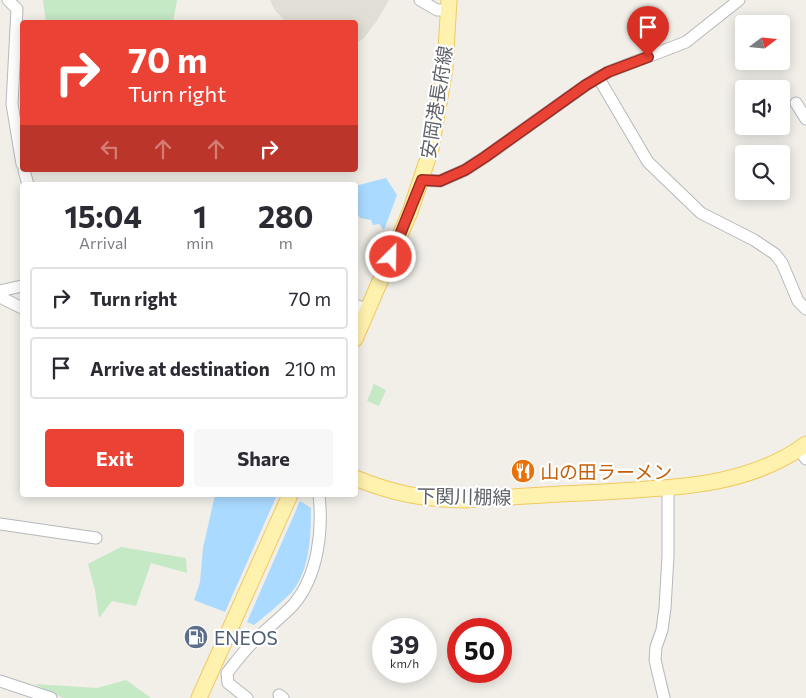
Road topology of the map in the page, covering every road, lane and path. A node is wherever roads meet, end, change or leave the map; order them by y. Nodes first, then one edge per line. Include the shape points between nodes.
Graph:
1 (8, 0) edge
2 (420, 0) edge
3 (739, 0) edge
4 (449, 5) edge
5 (598, 77) junction
6 (796, 103) dead end
7 (806, 119) edge
8 (20, 152) edge
9 (422, 180) junction
10 (20, 286) edge
11 (0, 291) edge
12 (0, 298) edge
13 (20, 307) edge
14 (361, 308) edge
15 (806, 309) edge
16 (358, 324) edge
17 (804, 451) edge
18 (358, 479) edge
19 (668, 488) junction
20 (289, 497) edge
21 (319, 497) edge
22 (0, 524) edge
23 (96, 538) dead end
24 (230, 631) junction
25 (251, 644) junction
26 (0, 681) edge
27 (51, 698) edge
28 (199, 698) edge
29 (247, 698) edge
30 (664, 698) edge

1 - 8 street via 17,9 12,104
2 - 4 street via 438,10
3 - 5 street via 686,42
4 - 9 main road, 安岡港長府線 via 440,106
5 - 9 street via 465,170 440,181
5 - 15 street via 648,162 701,213 775,254 798,301
6 - 7 street
9 - 14 main road, 安岡港長府線 via 410,212
10 - 11 street
12 - 13 street
14 - 16 main road, 安岡港長府線
17 - 19 main road, 下関川棚線 via 741,476
18 - 19 main road, 下関川棚線 via 408,496 465,500
19 - 30 street via 665,608 655,660
20 - 24 main road
21 - 25 street via 315,562 306,585 294,604
22 - 23 street
24 - 25 street via 248,639
24 - 28 main road
25 - 29 street via 228,673 228,683
26 - 27 street

